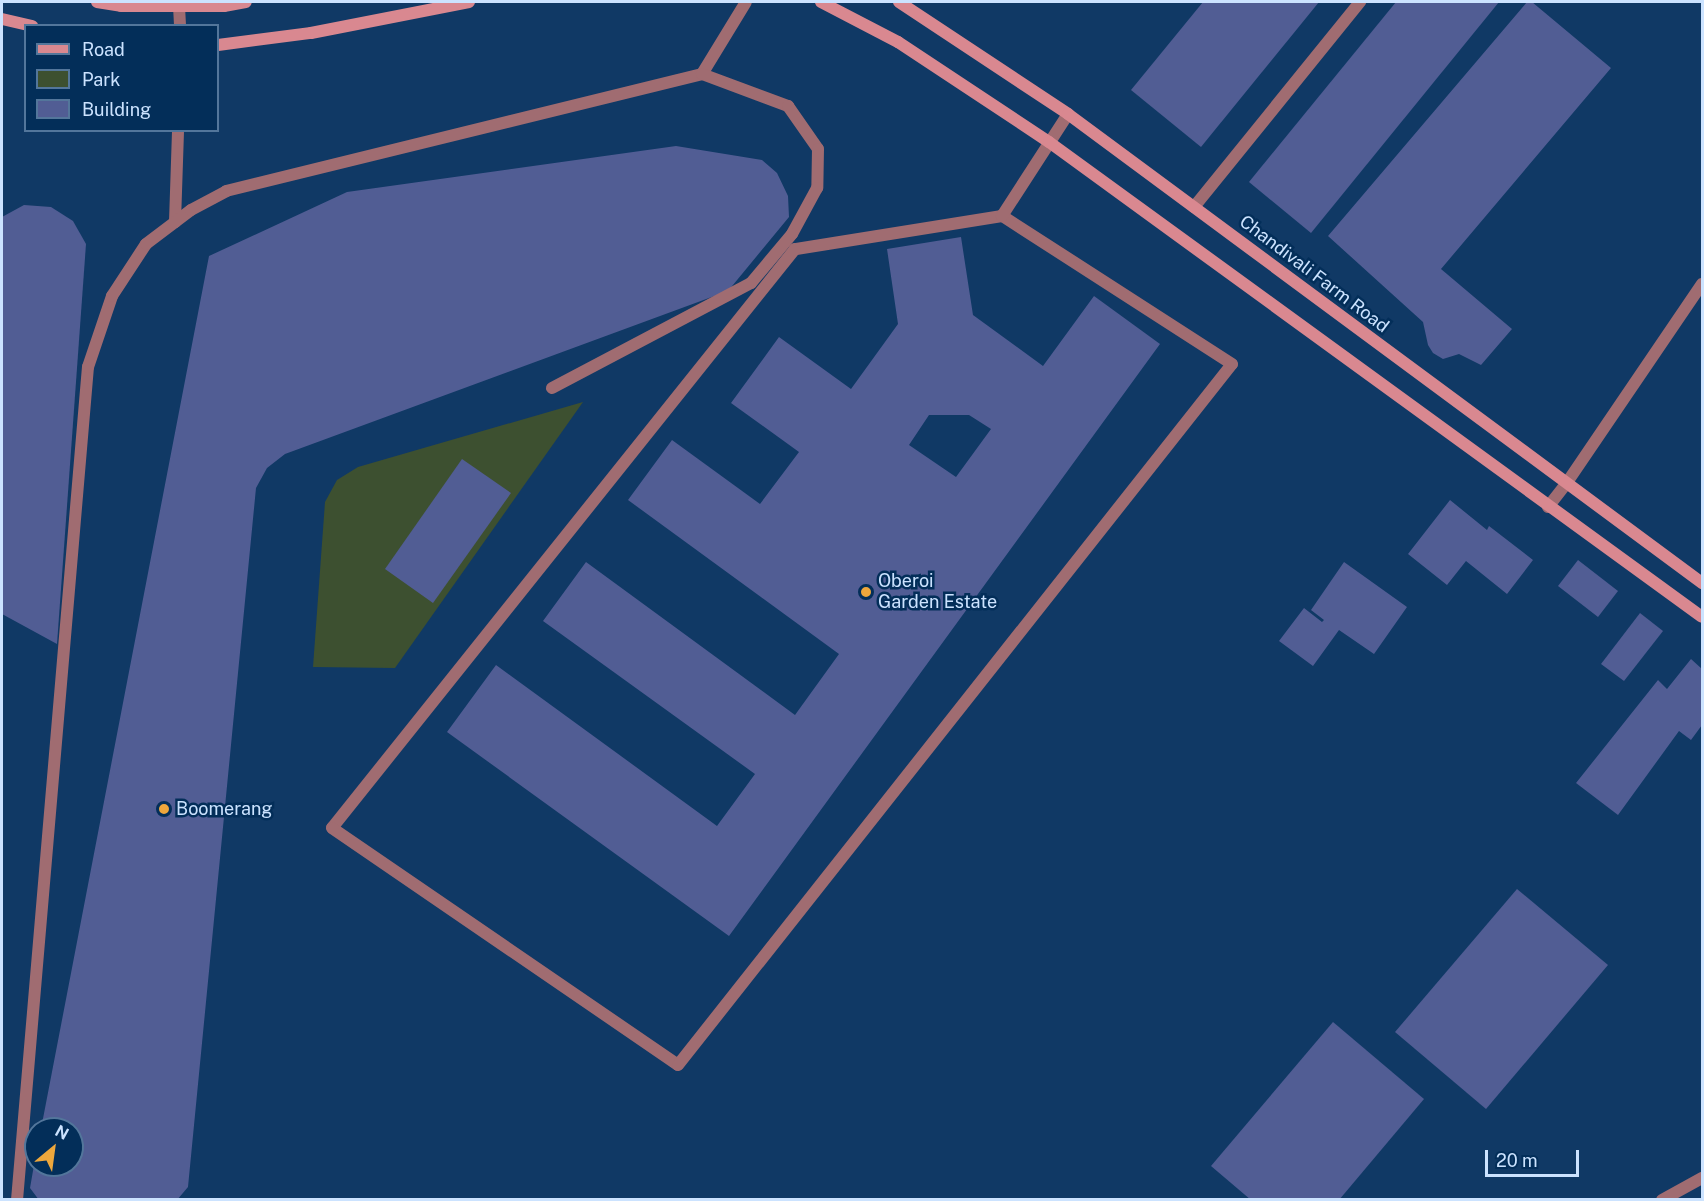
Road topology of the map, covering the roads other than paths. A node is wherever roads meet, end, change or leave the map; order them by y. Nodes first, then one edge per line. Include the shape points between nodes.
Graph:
1 (97, 2) edge
2 (246, 2) edge
3 (469, 2) edge
4 (746, 2) edge
5 (821, 2) edge
6 (899, 2) edge
7 (1360, 2) edge
8 (179, 6) junction
9 (2, 19) edge
10 (24, 24) edge
11 (180, 24) edge
12 (219, 45) edge
13 (702, 74) junction
14 (1068, 114) junction
15 (178, 132) edge
16 (1049, 142) junction
17 (1194, 207) junction
18 (1002, 216) junction
19 (175, 222) junction
20 (1702, 284) edge
21 (552, 388) dead end
22 (1566, 484) junction
23 (1548, 507) junction
24 (1702, 583) edge
25 (1702, 617) edge
26 (1702, 1178) edge
27 (17, 1200) edge
28 (1662, 1200) edge

1 - 8 street
2 - 8 street
3 - 12 street via 311,33
4 - 13 street
5 - 16 street via 898,42
6 - 14 street, Chandivali Farm Road
7 - 17 street
8 - 11 street
9 - 10 street
13 - 19 street via 226,191
13 - 21 street via 788,106 818,149 817,188 792,234 751,283
14 - 16 street
14 - 17 street, Chandivali Farm Road
15 - 19 street
16 - 18 street
16 - 23 street
17 - 22 street, Chandivali Farm Road
18 - 18 street via 1232,364 678,1065 332,828 795,249
19 - 27 street via 146,244 112,296 88,367
20 - 22 street
22 - 23 street
22 - 24 street, Chandivali Farm Road
23 - 25 street
26 - 28 street

